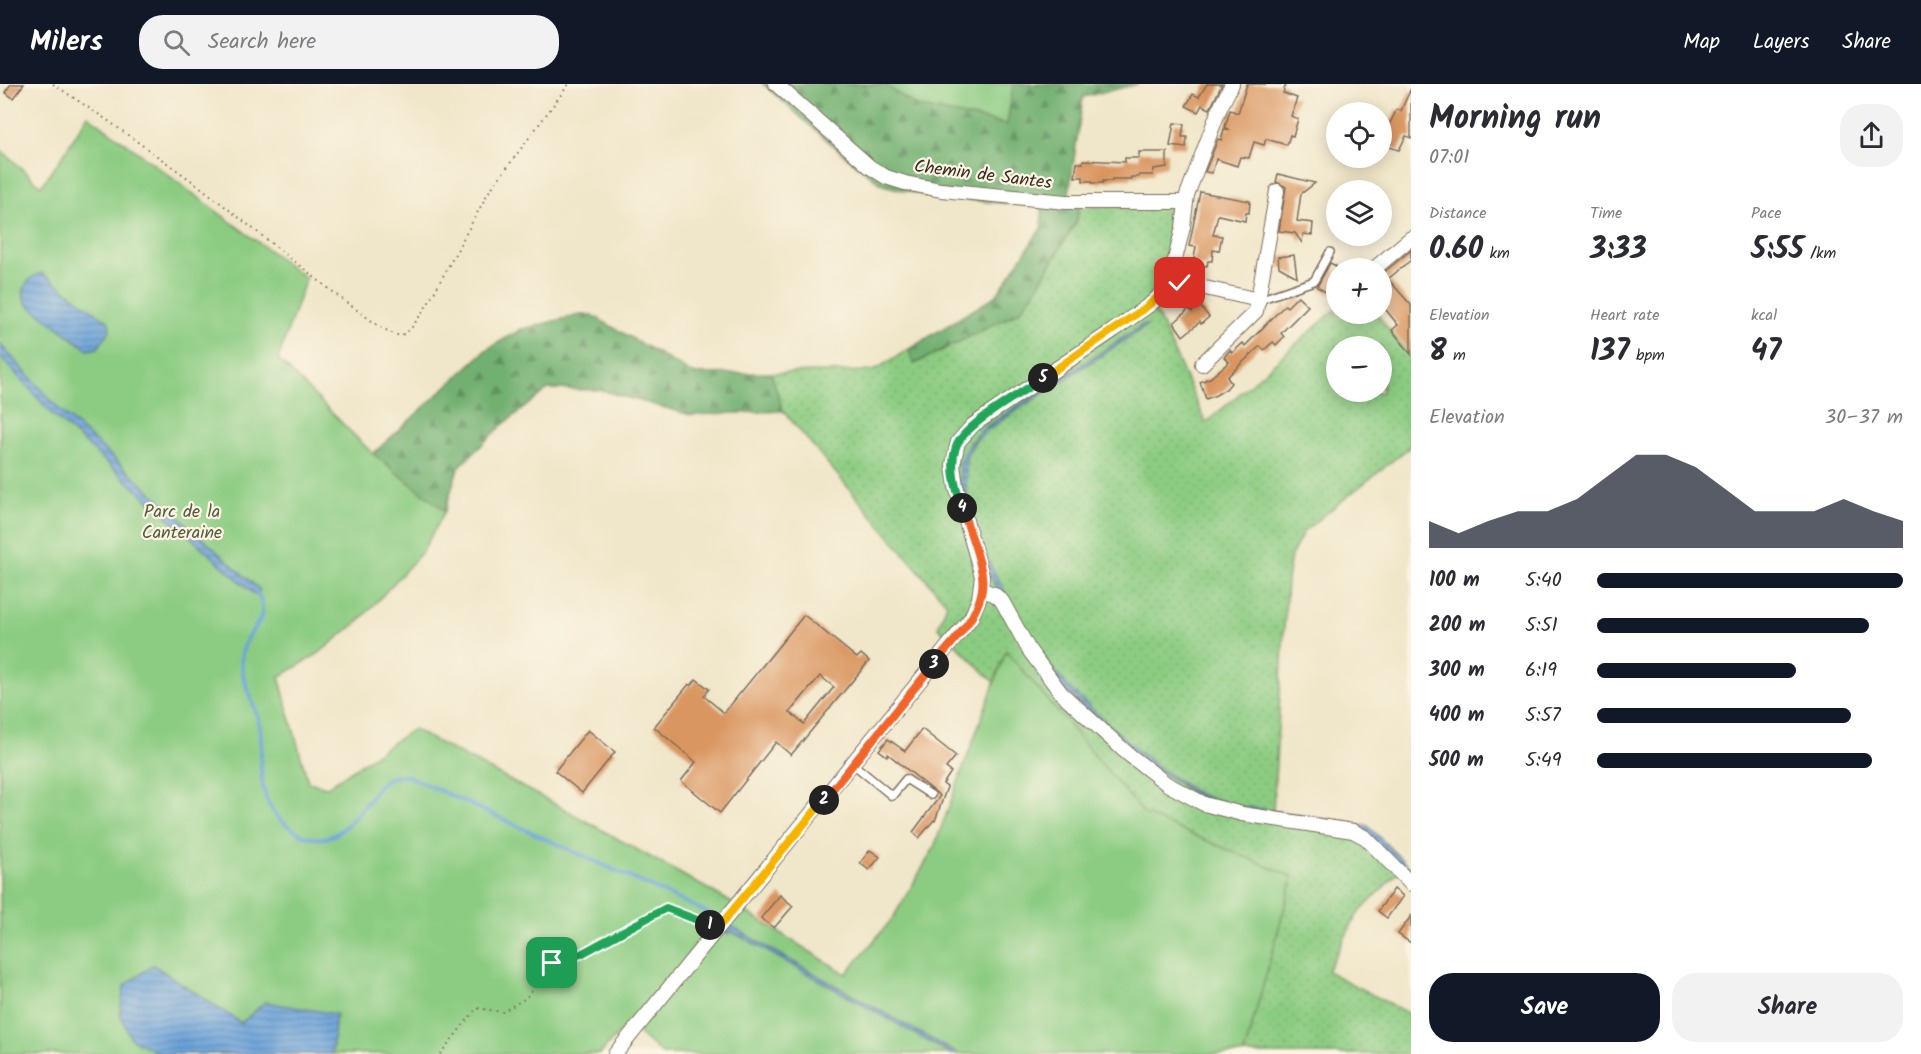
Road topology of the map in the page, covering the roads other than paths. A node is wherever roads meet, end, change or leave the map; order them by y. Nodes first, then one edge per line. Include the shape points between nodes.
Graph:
1 (776, 84) edge
2 (1232, 84) edge
3 (1277, 191) dead end
4 (1185, 202) junction
5 (1411, 238) edge
6 (1330, 252) dead end
7 (1387, 258) edge
8 (1169, 280) junction
9 (1259, 300) junction
10 (1202, 364) dead end
11 (982, 590) junction
12 (853, 764) junction
13 (931, 795) dead end
14 (1411, 884) edge
15 (615, 1054) edge

1 - 4 street, Chemin de Santes via 870,167 905,183 1066,202
2 - 4 street
3 - 9 street
4 - 8 street via 1182,234
5 - 7 street
6 - 9 lane via 1314,281
8 - 9 street
8 - 11 street via 1145,308 973,425 958,442 954,456 956,486 980,568
9 - 10 street via 1253,315
11 - 12 street via 964,628
11 - 14 street via 1002,601 1029,650 1071,704 1161,780 1193,799 1229,811 1353,831 1366,838
12 - 13 lane via 892,796 906,779
12 - 15 street

